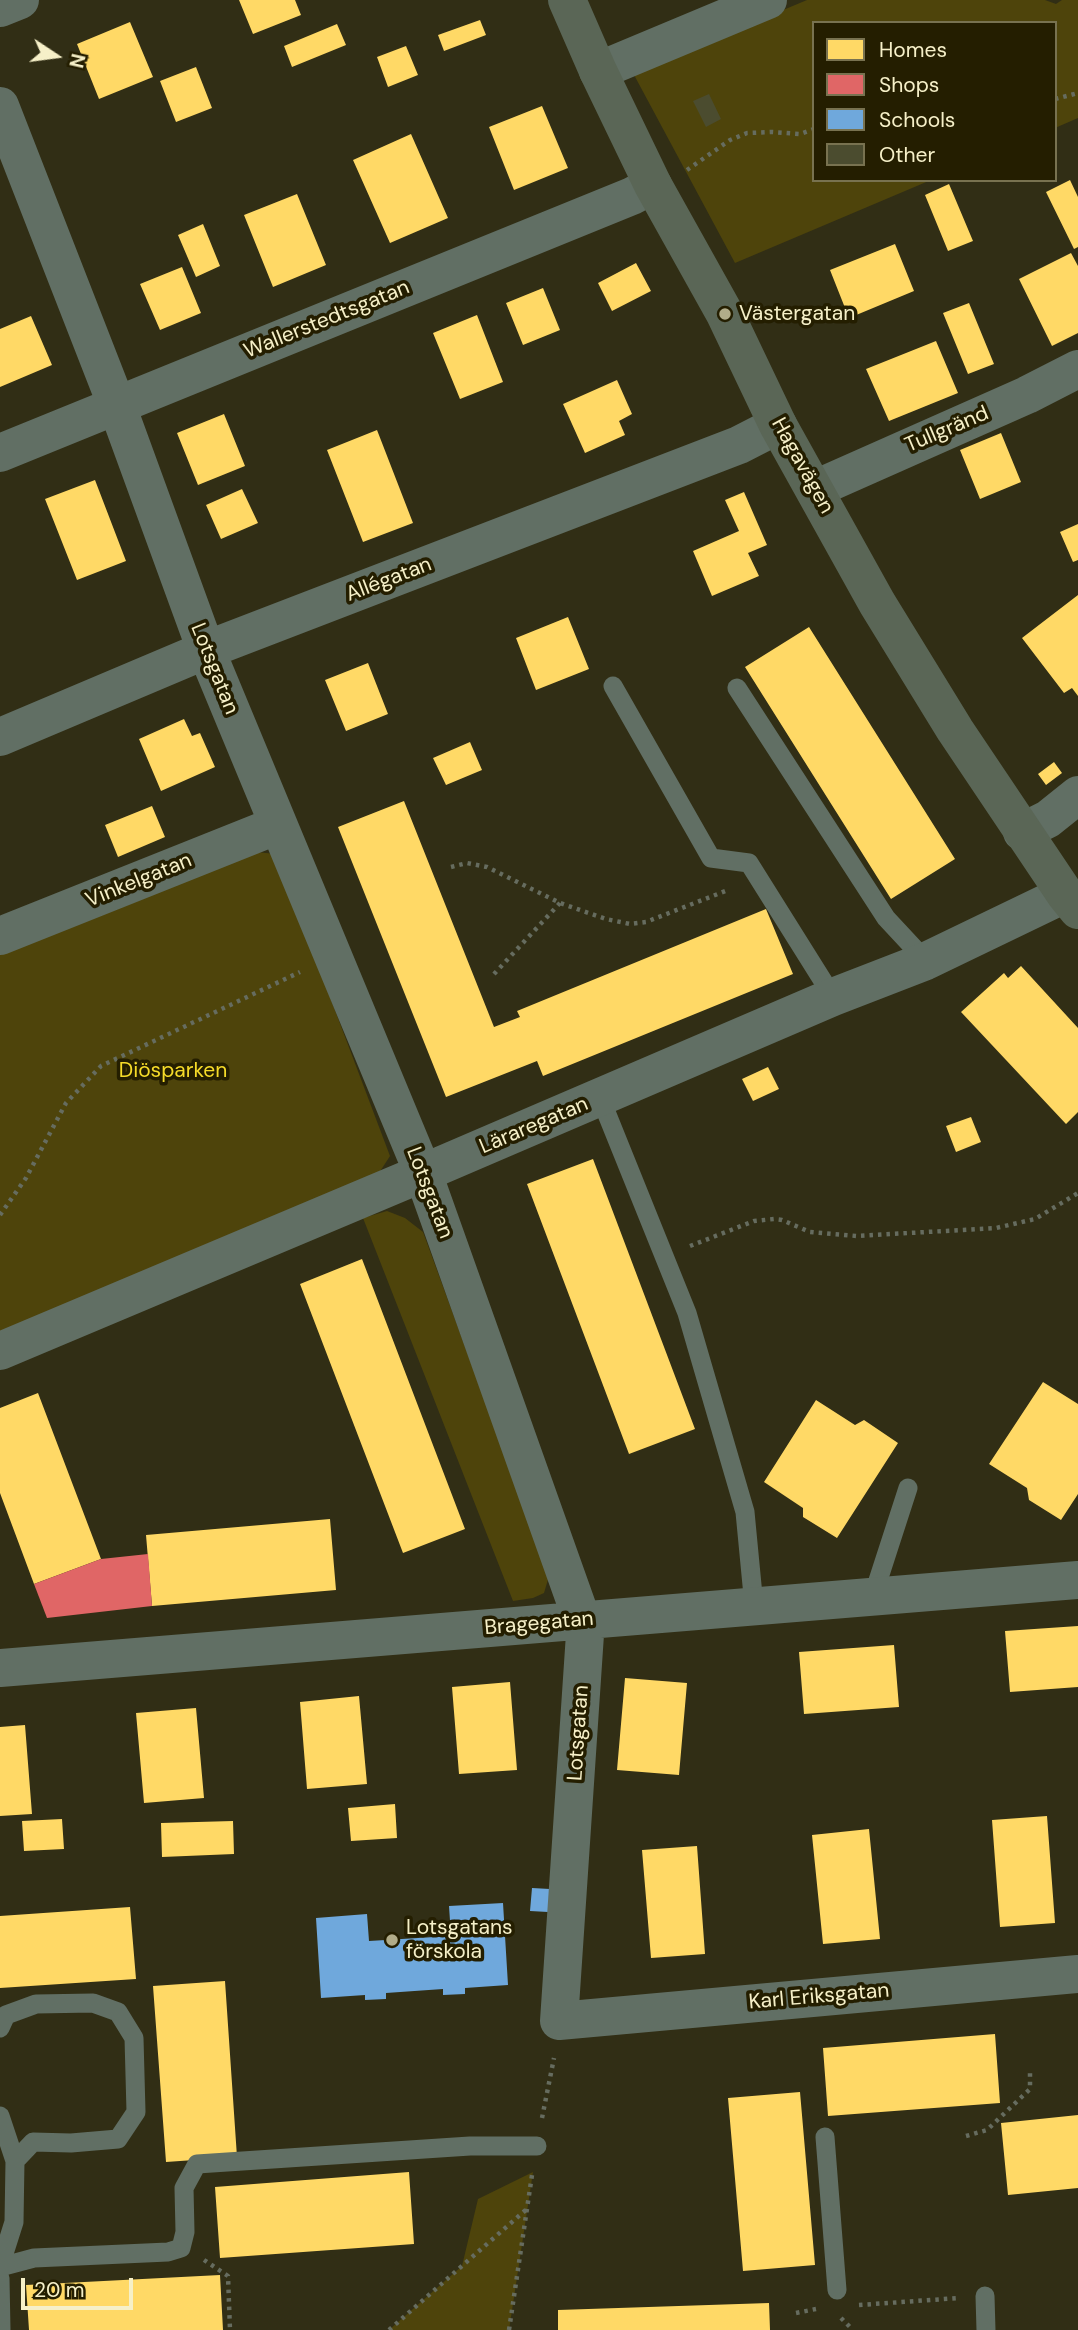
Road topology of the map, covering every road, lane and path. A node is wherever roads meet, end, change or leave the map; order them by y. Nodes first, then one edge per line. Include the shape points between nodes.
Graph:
1 (20, 0) edge
2 (567, 0) edge
3 (768, 0) edge
4 (0, 8) edge
5 (598, 71) junction
6 (1078, 93) edge
7 (1057, 98) edge
8 (0, 106) edge
9 (812, 130) edge
10 (666, 181) junction
11 (1078, 369) edge
12 (117, 406) junction
13 (778, 425) junction
14 (0, 453) edge
15 (815, 489) junction
16 (205, 650) junction
17 (613, 686) dead end
18 (737, 688) dead end
19 (0, 737) edge
20 (1078, 795) edge
21 (278, 825) junction
22 (1022, 832) junction
23 (451, 867) dead end
24 (758, 878) junction
25 (1071, 902) edge
26 (560, 903) junction
27 (0, 936) edge
28 (332, 957) junction
29 (926, 961) junction
30 (494, 974) dead end
31 (833, 996) junction
32 (600, 1097) junction
33 (424, 1173) junction
34 (1078, 1193) edge
35 (0, 1215) edge
36 (663, 1256) junction
37 (0, 1351) edge
38 (908, 1488) dead end
39 (1078, 1580) edge
40 (873, 1597) junction
41 (754, 1606) junction
42 (582, 1620) junction
43 (3, 1659) edge
44 (1078, 1974) edge
45 (559, 2021) junction
46 (0, 2028) edge
47 (1030, 2072) dead end
48 (0, 2116) edge
49 (967, 2136) dead end
50 (825, 2137) dead end
51 (537, 2146) junction
52 (15, 2161) junction
53 (528, 2208) junction
54 (181, 2248) junction
55 (0, 2266) edge
56 (0, 2278) edge
57 (837, 2290) dead end
58 (985, 2296) joint
59 (856, 2305) dead end
60 (819, 2309) dead end
61 (796, 2312) dead end
62 (1, 2330) edge
63 (230, 2330) edge
64 (389, 2330) edge
65 (509, 2330) edge
66 (986, 2330) edge

1 - 4 street
2 - 5 street, Hagavägen
3 - 5 street
5 - 10 street, Hagavägen
6 - 7 path
8 - 12 street, Lotsgatan
9 - 10 path via 800,134 747,133
10 - 12 street, Wallerstedtsgatan
10 - 13 street, Hagavägen
11 - 15 street, Tullgränd
12 - 14 street, Wallerstedtsgatan
12 - 16 street, Lotsgatan
13 - 15 street, Hagavägen
13 - 16 street, Allégatan via 739,445
15 - 22 street, Hagavägen via 877,603
16 - 19 street, Allégatan
16 - 21 street, Lotsgatan
17 - 24 lane via 711,858 748,863
18 - 29 lane via 886,918
20 - 22 street
21 - 27 street, Vinkelgatan
21 - 28 street, Lotsgatan
22 - 25 street, Hagavägen
23 - 26 path via 467,863 487,867
24 - 26 path via 646,922 618,922
24 - 31 lane
25 - 29 street, Läraregatan
26 - 30 path
28 - 33 street, Lotsgatan
28 - 35 path via 100,1066 66,1103 26,1178
29 - 31 street, Läraregatan
31 - 32 street, Läraregatan
32 - 33 street, Läraregatan
32 - 36 lane
33 - 37 street, Läraregatan
33 - 42 street, Lotsgatan
34 - 36 path via 1035,1219 996,1228 857,1236 819,1234 774,1219 754,1221
36 - 41 lane via 687,1313 744,1512
38 - 40 lane
39 - 40 street, Bragegatan
40 - 41 street, Bragegatan
41 - 42 street, Bragegatan
42 - 43 street, Bragegatan
42 - 45 street, Lotsgatan via 585,1634
44 - 45 street, Karl Eriksgatan
45 - 51 path
46 - 52 lane via 6,2015 36,2004 93,2003 118,2012 134,2038 135,2112 118,2139 33,2142
47 - 49 path via 1030,2089 987,2130
48 - 52 lane
50 - 57 lane
51 - 53 path
51 - 54 lane via 470,2146 197,2164 184,2188 186,2232
52 - 55 lane via 14,2222
53 - 64 path
53 - 65 path
54 - 55 lane via 34,2258
54 - 63 path via 228,2276
56 - 62 lane
58 - 59 path
58 - 66 lane
60 - 61 path

